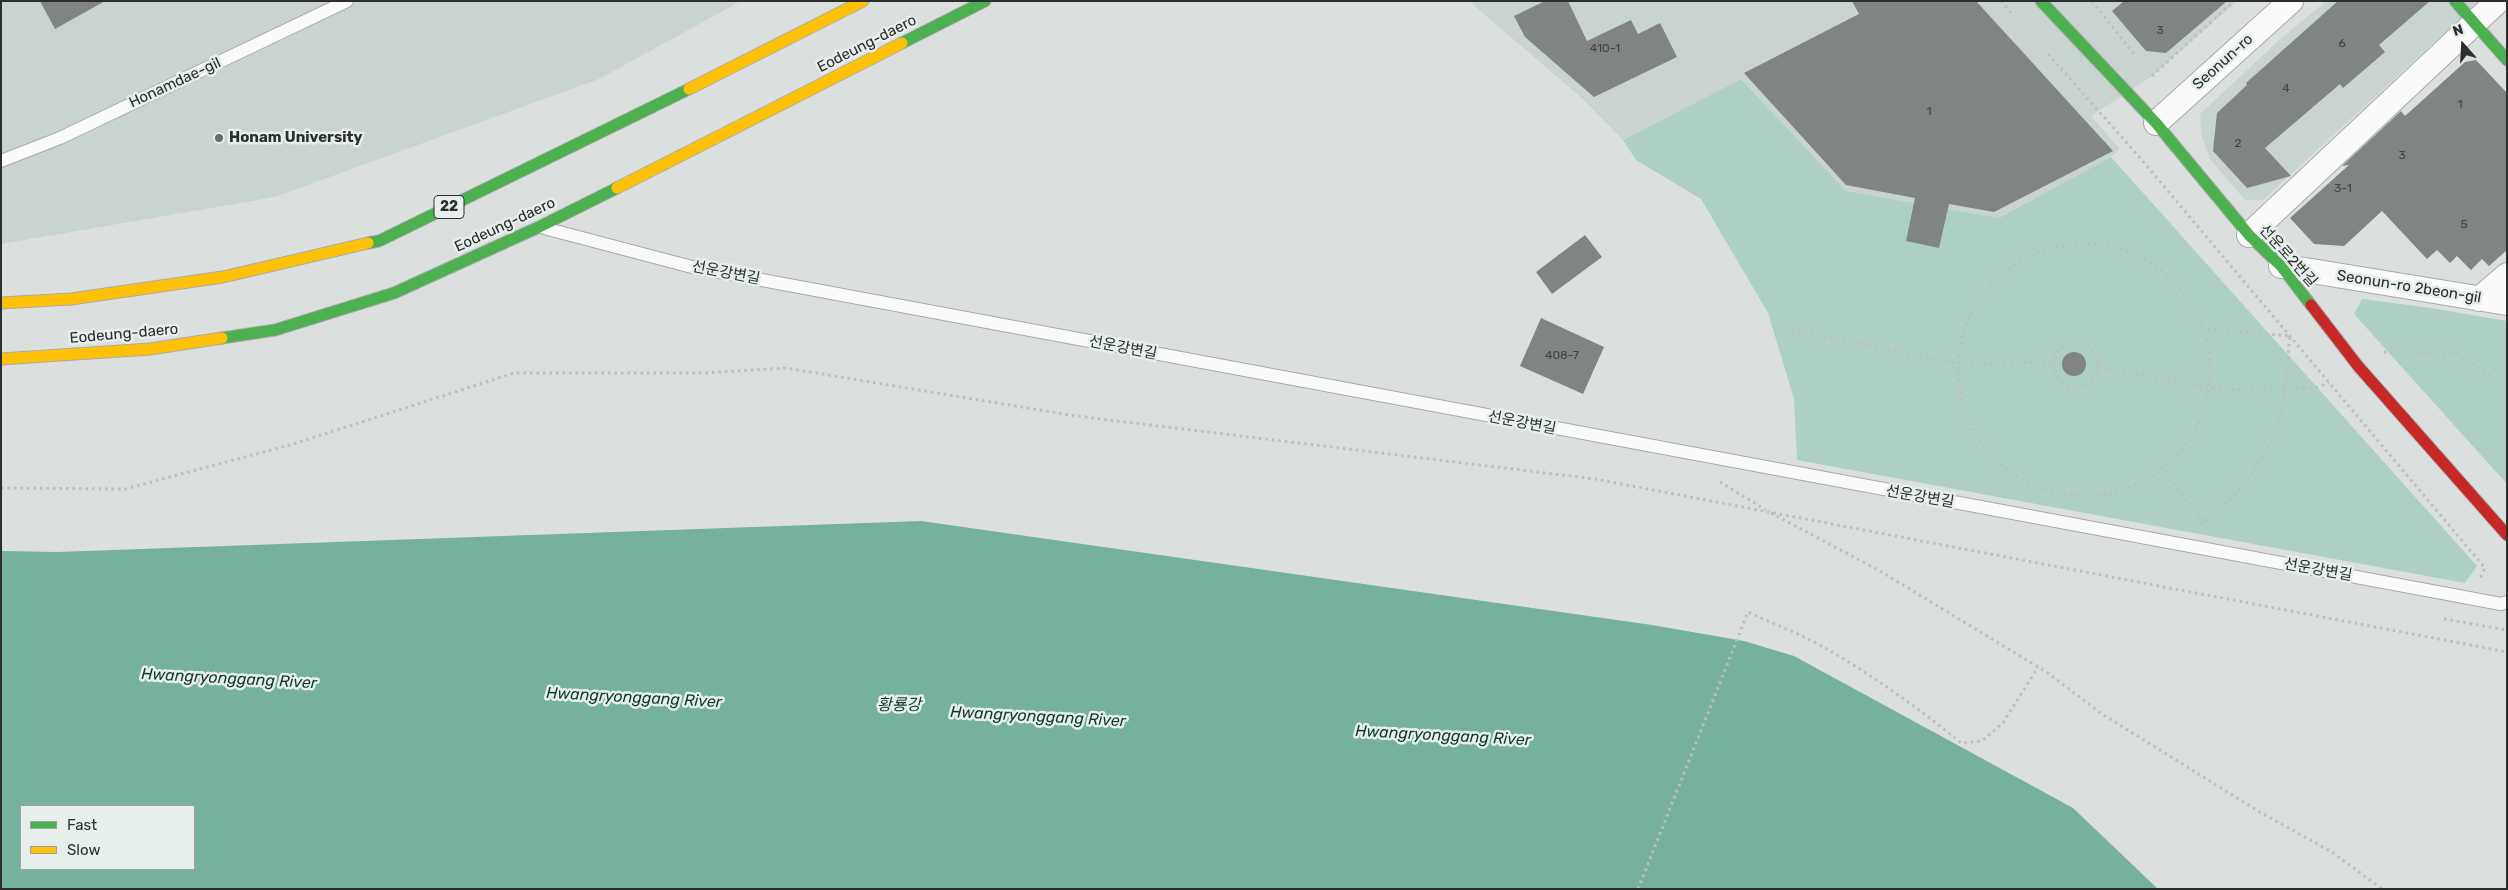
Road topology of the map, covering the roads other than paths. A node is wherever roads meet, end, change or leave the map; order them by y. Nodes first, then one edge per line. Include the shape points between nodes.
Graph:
1 (348, 1) edge
2 (863, 1) edge
3 (985, 1) edge
4 (2042, 1) edge
5 (2290, 1) edge
6 (2455, 1) edge
7 (2498, 1) edge
8 (2474, 22) junction
9 (2507, 60) edge
10 (2156, 123) junction
11 (1, 161) edge
12 (539, 227) junction
13 (2249, 235) junction
14 (2281, 266) junction
15 (2507, 275) edge
16 (2479, 299) junction
17 (1, 303) edge
18 (2507, 303) edge
19 (1, 359) edge
20 (2507, 536) edge
21 (2507, 602) edge

1 - 11 lane, Honamdae-gil via 60,138
2 - 17 main road, 22 via 379,241 223,277 72,299
3 - 12 main road, Eodeung-daero
4 - 10 main road, 선운로2번길
5 - 10 street, Seonun-ro
6 - 8 main road
7 - 8 street
8 - 9 main road
8 - 13 street
10 - 13 main road, 선운로2번길
12 - 19 main road, Eodeung-daero via 394,293 275,330 150,349
12 - 21 lane, 선운강변길 via 692,267 2172,544 2492,602
13 - 14 main road, 선운로2번길
14 - 16 street, Seonun-ro 2beon-gil
14 - 20 main road, 선운로2번길 via 2358,366
15 - 16 street
16 - 18 street, Seonun-ro 2beon-gil

